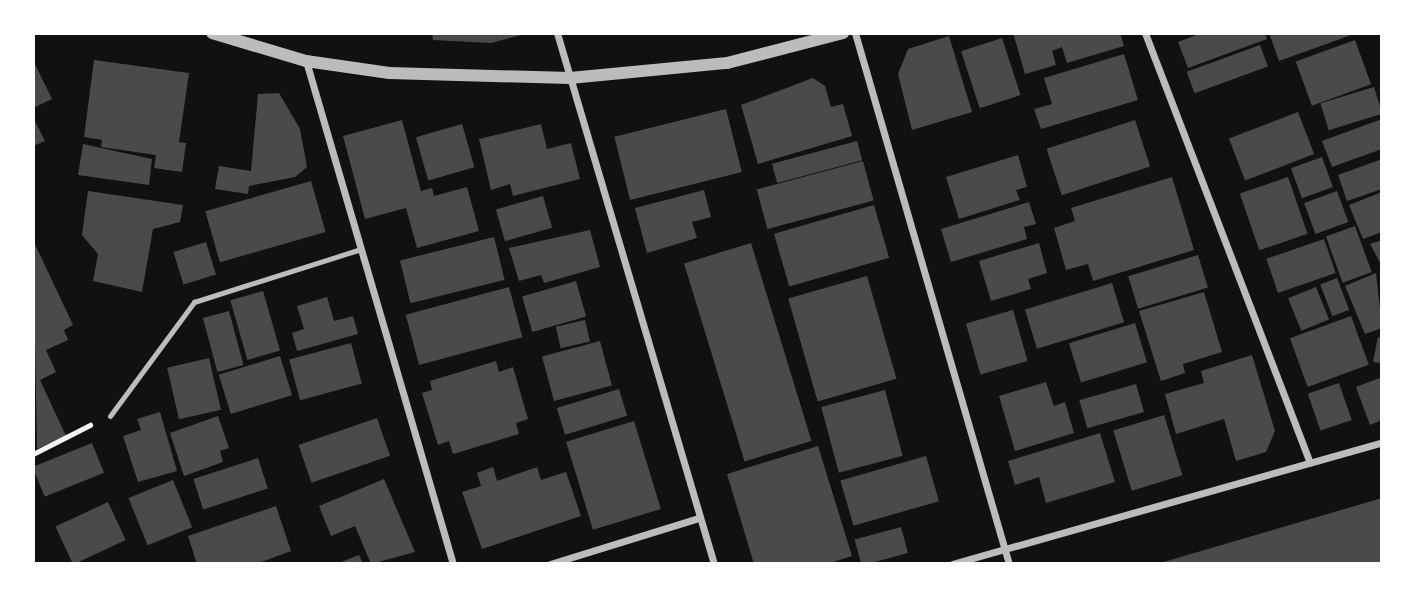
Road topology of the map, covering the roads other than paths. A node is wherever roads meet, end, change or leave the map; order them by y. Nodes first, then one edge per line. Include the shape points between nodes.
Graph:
1 (212, 33) edge
2 (557, 33) edge
3 (843, 33) edge
4 (855, 33) edge
5 (1145, 33) edge
6 (306, 61) junction
7 (570, 78) junction
8 (358, 250) junction
9 (110, 416) road end
10 (1382, 442) edge
11 (1310, 462) junction
12 (699, 518) junction
13 (1004, 548) junction
14 (453, 564) edge
15 (550, 564) edge
16 (714, 564) edge
17 (952, 564) edge
18 (1009, 564) edge

1 - 6 street
2 - 7 street
3 - 7 street via 726,63
4 - 13 street
5 - 11 street
6 - 7 street via 389,73
6 - 8 street
7 - 12 street
8 - 9 lane via 194,302
8 - 14 street
10 - 11 street
11 - 13 street
12 - 15 street
12 - 16 street
13 - 17 street
13 - 18 street

